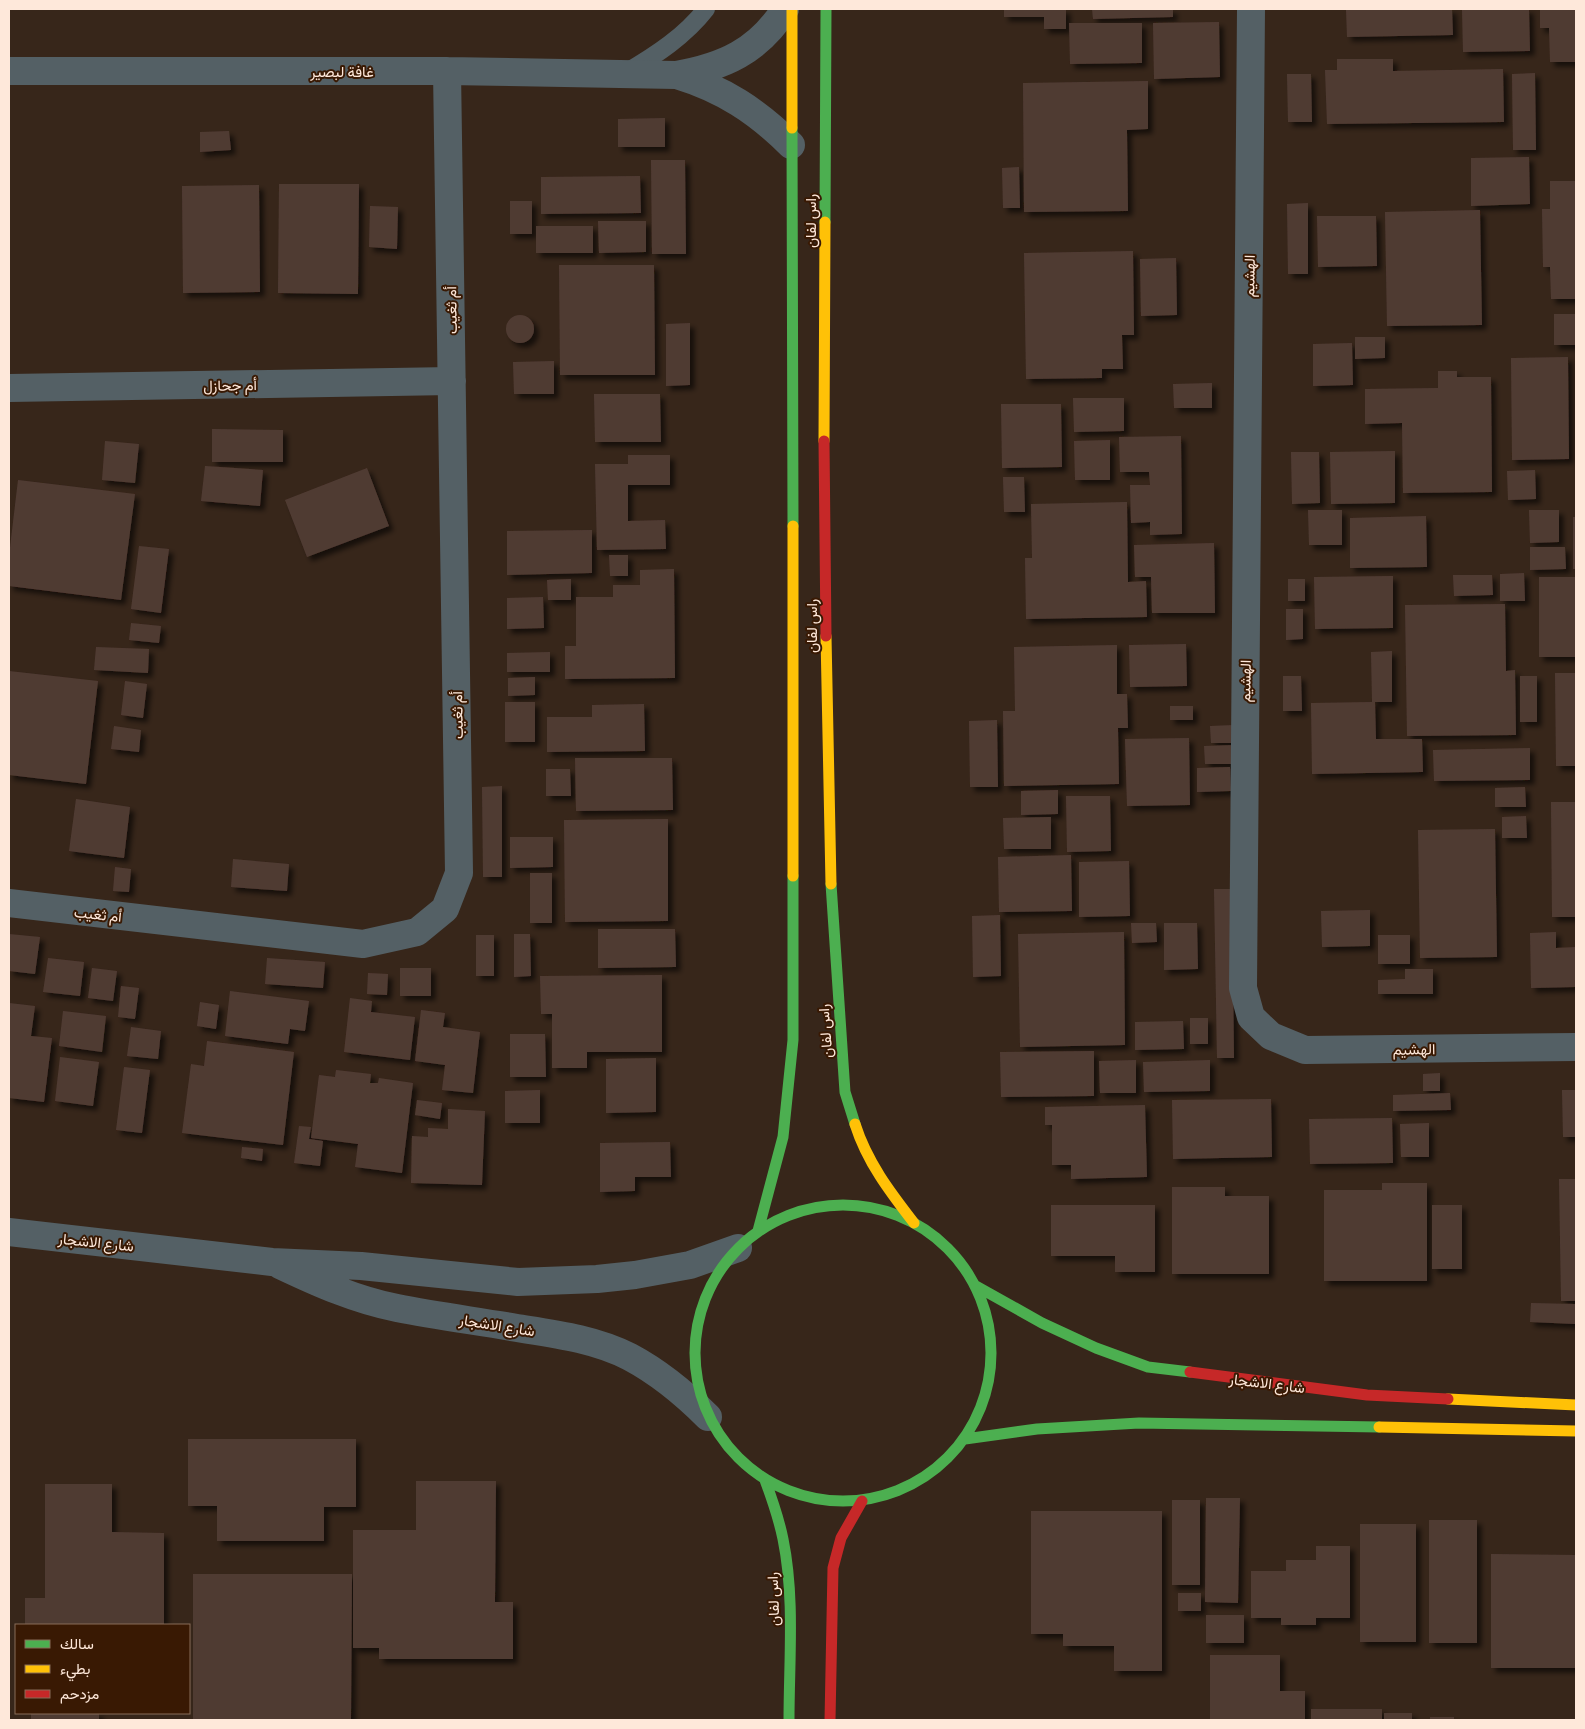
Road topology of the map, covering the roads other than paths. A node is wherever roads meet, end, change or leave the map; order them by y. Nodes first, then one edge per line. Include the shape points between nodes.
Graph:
1 (706, 9) edge
2 (785, 9) edge
3 (792, 9) edge
4 (826, 9) edge
5 (1251, 9) edge
6 (9, 71) edge
7 (447, 71) junction
8 (625, 73) junction
9 (676, 75) junction
10 (791, 145) junction
11 (452, 382) junction
12 (9, 388) edge
13 (9, 903) edge
14 (1576, 1047) edge
15 (914, 1223) junction
16 (9, 1232) edge
17 (748, 1239) junction
18 (272, 1262) junction
19 (976, 1286) junction
20 (1576, 1405) edge
21 (708, 1417) junction
22 (1576, 1430) edge
23 (965, 1439) junction
24 (765, 1480) junction
25 (862, 1501) junction
26 (789, 1720) edge
27 (830, 1720) edge

1 - 8 lane via 674,41
2 - 9 street, غافة لبصير via 756,43 732,59 705,70
3 - 10 street, راس لفان
4 - 15 street, راس لفان via 826,711 831,891 840,1042 845,1092 860,1140 883,1184
5 - 14 street, الهشيم via 1243,988 1251,1017 1271,1036 1305,1050
6 - 7 street, غافة لبصير
7 - 8 street, غافة لبصير
7 - 11 street, أم ثغيب
8 - 9 street, غافة لبصير
9 - 10 street, غافة لبصير via 727,94 772,126
10 - 17 street, راس لفان via 793,1040 782,1137
11 - 12 street, أم جحازل
11 - 13 street, أم ثغيب via 459,873 445,909 417,932 362,944
15 - 17 street via 884,1210 851,1205 818,1207 787,1216
15 - 19 street via 939,1240 960,1261
16 - 18 street, شارع الاشجار
17 - 18 street, شارع الاشجار via 690,1265 636,1275 549,1282
17 - 21 street via 710,1284 696,1328 694,1373
18 - 21 street, شارع الاشجار via 353,1296 396,1308 534,1330 598,1344 629,1356 658,1373
19 - 20 street, شارع الاشجار via 1042,1323 1096,1348 1148,1366 1367,1395
19 - 23 street via 987,1316 992,1348 990,1380 980,1411
21 - 24 street via 722,1441 742,1463
22 - 23 street via 1139,1423 1037,1429
23 - 25 street via 930,1474 886,1496
24 - 25 street via 795,1494 829,1502
24 - 26 street, راس لفان via 778,1515 788,1575
25 - 27 street via 842,1531 834,1560

